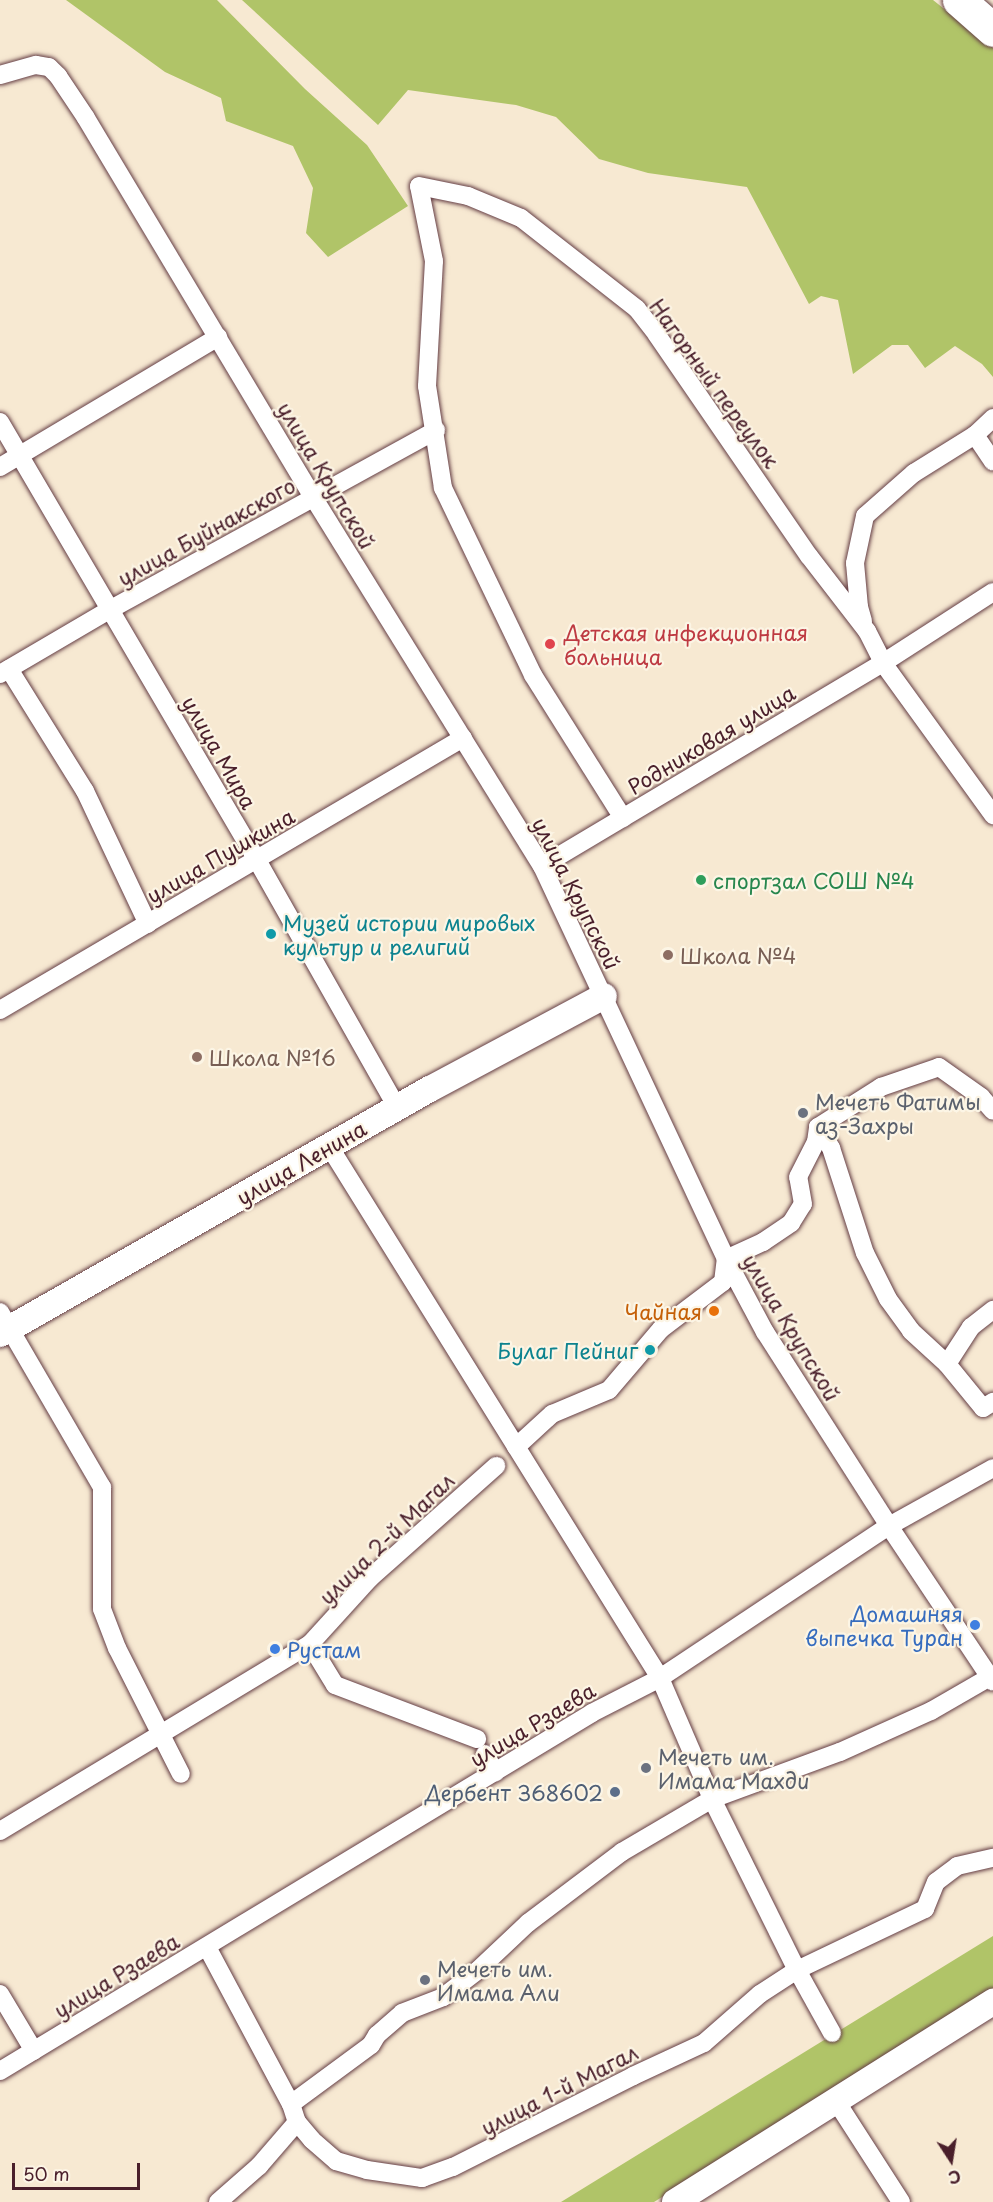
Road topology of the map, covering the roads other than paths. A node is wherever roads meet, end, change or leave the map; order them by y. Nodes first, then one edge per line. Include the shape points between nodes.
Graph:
1 (959, 0) edge
2 (993, 30) edge
3 (0, 75) edge
4 (218, 336) junction
5 (993, 418) edge
6 (0, 423) edge
7 (436, 430) junction
8 (975, 435) junction
9 (20, 456) junction
10 (993, 462) edge
11 (0, 467) edge
12 (313, 497) junction
13 (993, 592) edge
14 (111, 609) junction
15 (867, 631) junction
16 (883, 663) junction
17 (4, 672) edge
18 (463, 738) junction
19 (993, 815) edge
20 (623, 818) junction
21 (257, 860) junction
22 (542, 866) junction
23 (148, 924) junction
24 (604, 996) junction
25 (0, 1010) edge
26 (397, 1107) junction
27 (993, 1111) edge
28 (818, 1127) junction
29 (329, 1146) junction
30 (726, 1259) junction
31 (993, 1310) edge
32 (3, 1325) edge
33 (947, 1364) junction
34 (993, 1402) edge
35 (516, 1447) junction
36 (496, 1466) dead end
37 (993, 1468) edge
38 (889, 1526) junction
39 (310, 1644) junction
40 (660, 1678) junction
41 (992, 1680) edge
42 (161, 1736) junction
43 (495, 1772) junction
44 (181, 1774) dead end
45 (712, 1799) junction
46 (0, 1831) edge
47 (993, 1858) edge
48 (207, 1947) junction
49 (797, 1970) junction
50 (0, 1994) edge
51 (993, 2002) edge
52 (832, 2033) dead end
53 (34, 2051) junction
54 (0, 2071) edge
55 (836, 2101) junction
56 (291, 2104) junction
57 (297, 2122) junction
58 (218, 2202) edge
59 (675, 2202) edge
60 (901, 2202) edge

1 - 2 highway
3 - 4 street, улица Крупской via 36,65 48,67 58,76
4 - 9 street
4 - 12 street, улица Крупской
5 - 8 street
6 - 9 street, улица Мира
7 - 12 street, улица Буйнакского
7 - 15 street, Нагорный переулок via 428,386 434,261 418,186 468,196 521,218 637,309 809,556
7 - 20 street via 443,488 518,644 533,675
8 - 10 street
8 - 15 street via 914,473 865,516 855,563 859,607
9 - 11 street
9 - 14 street, улица Мира
12 - 14 street, улица Буйнакского
12 - 18 street, улица Крупской
13 - 16 street, Родниковая улица
14 - 17 street, улица Буйнакского
14 - 21 street, улица Мира
15 - 16 street, Нагорный переулок
16 - 19 street, Нагорный переулок
16 - 20 street, Родниковая улица
17 - 23 street via 85,791
18 - 21 street, улица Пушкина
18 - 22 street, улица Крупской
20 - 22 street, Родниковая улица
21 - 23 street, улица Пушкина
21 - 26 street, улица Мира
22 - 24 street, улица Крупской
23 - 25 street, улица Пушкина
24 - 26 street, улица Ленина
24 - 30 street, улица Крупской
26 - 29 street, улица Ленина
27 - 28 street via 981,1097 939,1067 881,1087
28 - 30 street via 816,1142 798,1177 803,1204 791,1223 763,1242
28 - 33 street via 831,1148 865,1253 888,1299 911,1331
29 - 32 street, улица Ленина
29 - 35 street
30 - 35 street via 723,1282 662,1329 609,1390 552,1414
30 - 38 street, улица Крупской via 765,1332
31 - 33 street via 971,1327
32 - 42 street via 102,1487 102,1608 117,1648
33 - 34 street via 983,1408
35 - 40 street
36 - 39 street, улица 2-й Магал via 370,1578
37 - 38 street, улица Рзаева
38 - 40 street, улица Рзаева
38 - 41 street, улица Крупской
39 - 42 street, улица 2-й Магал
39 - 43 street via 335,1685 481,1746
40 - 43 street, улица Рзаева via 592,1713
40 - 45 street
41 - 45 street via 840,1752
42 - 44 street
42 - 46 street
43 - 48 street, улица Рзаева
45 - 49 street
45 - 56 street via 622,1852 528,1923 443,1997 402,2013 371,2045
47 - 49 street, улица 1-й Магал via 957,1866 936,1882 926,1909
48 - 53 street, улица Рзаева
48 - 56 street, улица 1-й Магал
49 - 52 street
49 - 57 street, улица 1-й Магал via 760,1994 704,2043 453,2167 422,2178 336,2162
50 - 53 street
51 - 55 street
53 - 54 street, улица Рзаева
55 - 59 street
55 - 60 street
56 - 57 street, улица 1-й Магал
57 - 58 street via 260,2166

